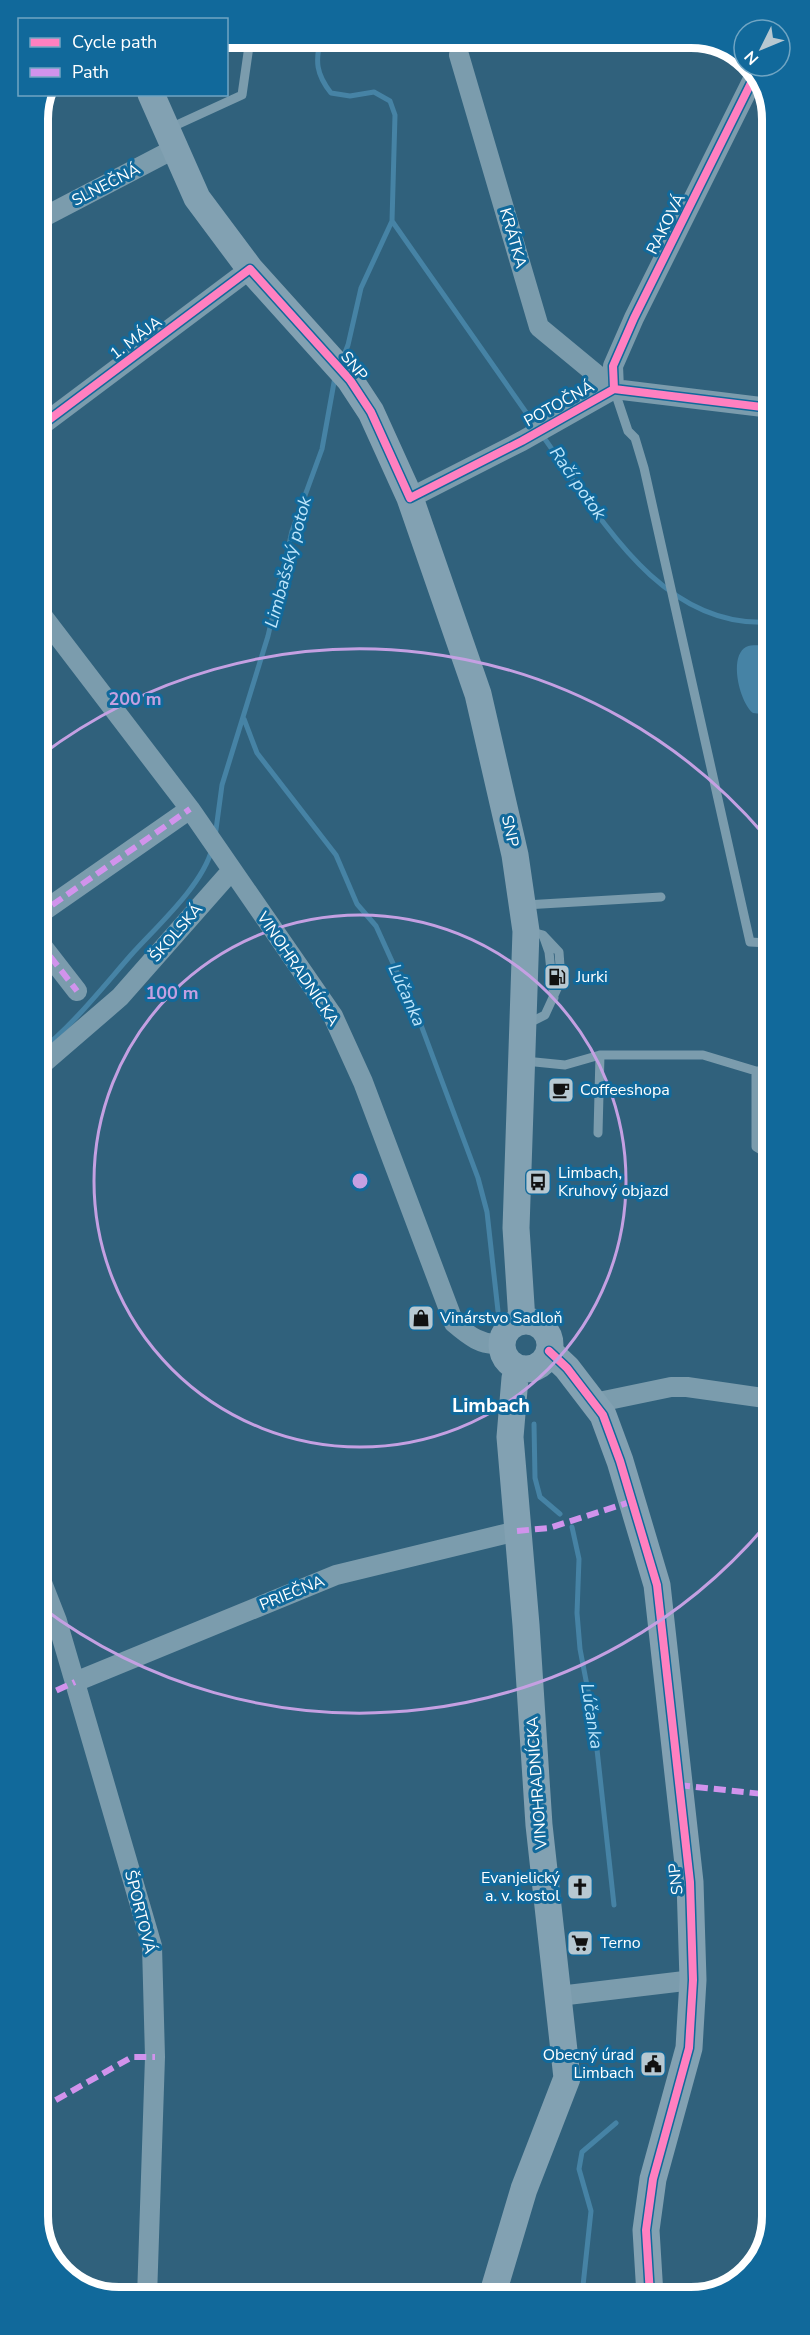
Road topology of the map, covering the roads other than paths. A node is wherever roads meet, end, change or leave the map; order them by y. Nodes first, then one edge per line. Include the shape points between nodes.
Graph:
1 (249, 48) edge
2 (459, 55) dead end
3 (751, 82) edge
4 (152, 96) edge
5 (170, 140) junction
6 (48, 214) edge
7 (250, 268) junction
8 (614, 389) junction
9 (762, 407) edge
10 (48, 420) edge
11 (410, 498) junction
12 (48, 623) edge
13 (190, 809) junction
14 (227, 862) junction
15 (660, 897) dead end
16 (48, 908) edge
17 (530, 924) junction
18 (762, 943) edge
19 (48, 954) edge
20 (77, 991) dead end
21 (524, 1024) junction
22 (600, 1055) junction
23 (48, 1059) edge
24 (522, 1061) junction
25 (756, 1071) junction
26 (762, 1071) edge
27 (598, 1133) dead end
28 (762, 1151) edge
29 (522, 1321) junction
30 (502, 1343) junction
31 (549, 1351) junction
32 (519, 1368) junction
33 (762, 1398) edge
34 (594, 1403) junction
35 (517, 1531) junction
36 (48, 1598) edge
37 (75, 1682) junction
38 (693, 1980) junction
39 (559, 1995) junction
40 (147, 2287) edge
41 (495, 2287) edge
42 (649, 2287) edge

1 - 5 lane via 242,95
2 - 8 street, KRÁTKA via 539,327
3 - 8 street, RAKOVÁ via 634,318 613,366
4 - 5 street, SNP
5 - 6 street, SLNEČNÁ
5 - 7 street, SNP via 197,198
7 - 10 street, 1. MÁJA
7 - 11 street, SNP via 350,380 371,411
8 - 9 street, POTOČNÁ
8 - 11 street, POTOČNÁ
8 - 18 lane via 638,448 750,942
11 - 17 street, SNP via 478,694
12 - 13 street, VINOHRADNÍCKA
13 - 14 street, VINOHRADNÍCKA
13 - 16 street
14 - 23 street, ŠKOLSKÁ via 120,997
14 - 30 street, VINOHRADNÍCKA via 333,1016 363,1082 454,1323 479,1341
15 - 17 lane
17 - 21 street, SNP
17 - 21 lane via 559,952 561,980 545,1015
19 - 20 street
21 - 24 street, SNP
22 - 24 lane via 565,1065
22 - 25 lane via 703,1055
22 - 27 lane
24 - 29 street, SNP via 517,1194
25 - 26 lane
25 - 28 lane via 756,1147
29 - 30 street via 508,1329
29 - 31 street via 544,1329
30 - 32 street via 506,1359
31 - 32 street via 541,1364
31 - 34 street, SNP
32 - 35 street, VINOHRADNÍCKA via 510,1437
33 - 34 street via 679,1387
34 - 38 street, SNP via 603,1415 620,1461 657,1585 690,1882
35 - 37 street, PRIEČNA via 336,1575
35 - 39 street, VINOHRADNÍCKA via 538,1825
36 - 37 street, ŠPORTOVÁ
37 - 40 street, ŠPORTOVÁ via 152,1946 155,2057
38 - 39 street
38 - 42 street, SNP via 689,2048 653,2179 646,2230
39 - 41 street, VINOHRADNÍCKA via 567,2078 524,2189

